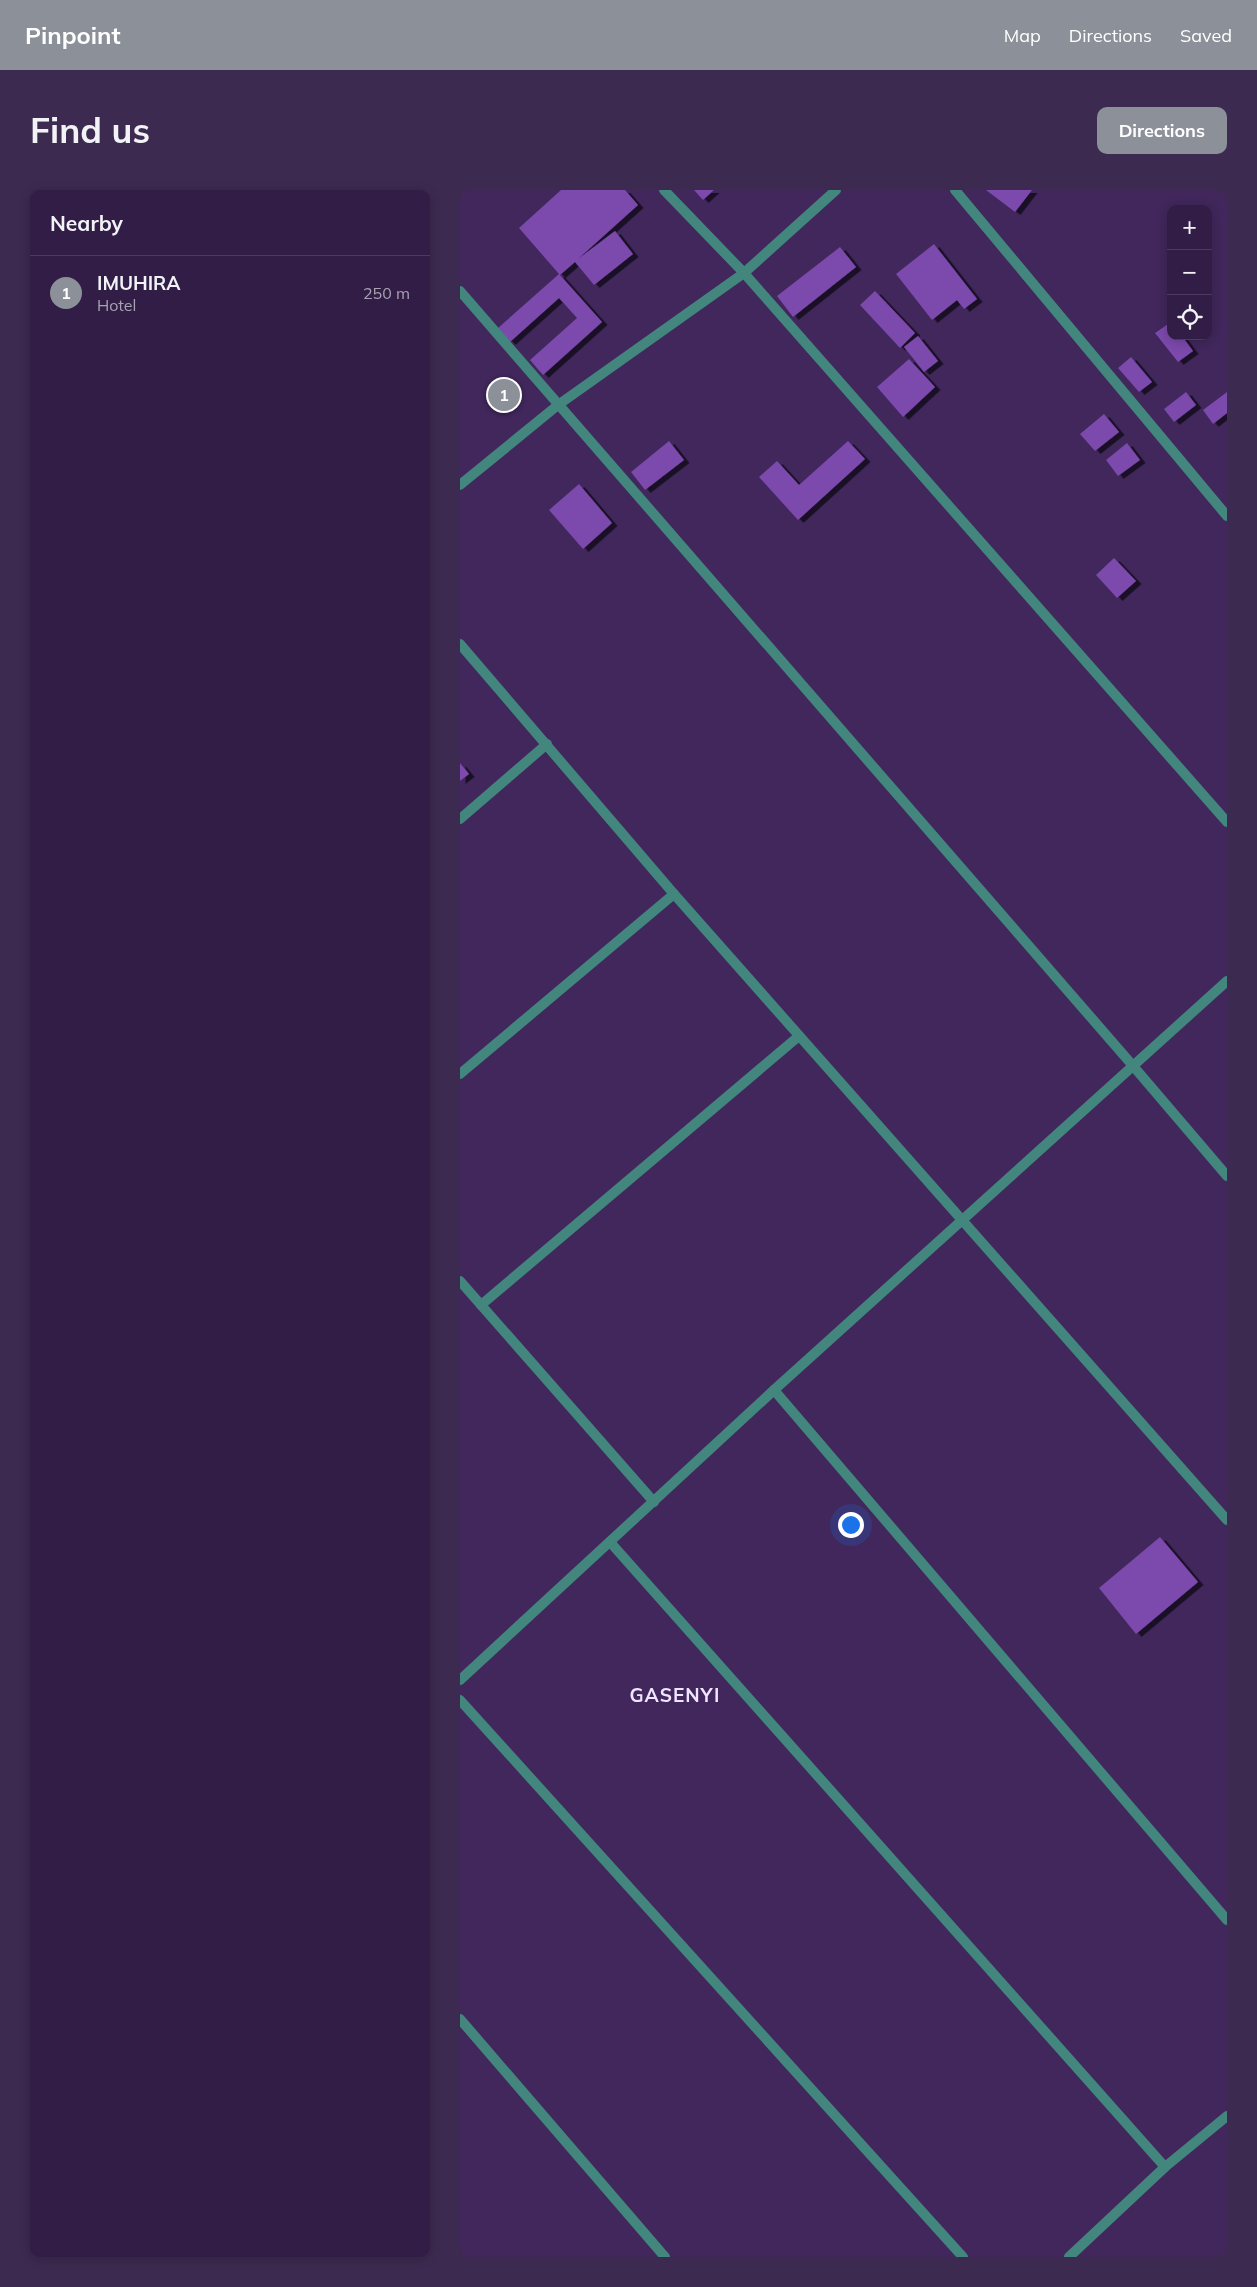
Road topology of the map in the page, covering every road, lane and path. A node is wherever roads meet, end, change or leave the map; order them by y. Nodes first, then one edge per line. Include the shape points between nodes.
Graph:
1 (664, 190) edge
2 (836, 190) edge
3 (955, 190) edge
4 (744, 273) junction
5 (460, 292) edge
6 (558, 405) junction
7 (460, 485) edge
8 (1227, 516) edge
9 (460, 644) edge
10 (547, 744) junction
11 (460, 819) edge
12 (1227, 822) edge
13 (674, 894) junction
14 (1227, 981) edge
15 (799, 1036) junction
16 (1134, 1067) junction
17 (460, 1074) edge
18 (1227, 1176) edge
19 (962, 1220) junction
20 (460, 1281) edge
21 (481, 1305) junction
22 (774, 1390) junction
23 (654, 1502) junction
24 (1227, 1520) edge
25 (610, 1542) junction
26 (460, 1680) edge
27 (460, 1700) edge
28 (1227, 1920) edge
29 (460, 2020) edge
30 (1227, 2116) edge
31 (1165, 2167) junction
32 (665, 2257) edge
33 (963, 2257) edge
34 (1069, 2257) edge

1 - 4 street
2 - 4 street
3 - 8 street
4 - 6 street
4 - 12 street
5 - 6 street
6 - 7 street
6 - 16 street
9 - 10 street
10 - 11 street
10 - 13 street
13 - 15 street
13 - 17 street
14 - 16 street
15 - 19 street
15 - 21 street
16 - 18 street
16 - 19 street
19 - 22 street
19 - 24 street
20 - 21 street
21 - 23 street
22 - 23 street
22 - 28 street
23 - 25 street
25 - 26 street
25 - 31 street
27 - 33 street
29 - 32 street
30 - 31 street
31 - 34 street

